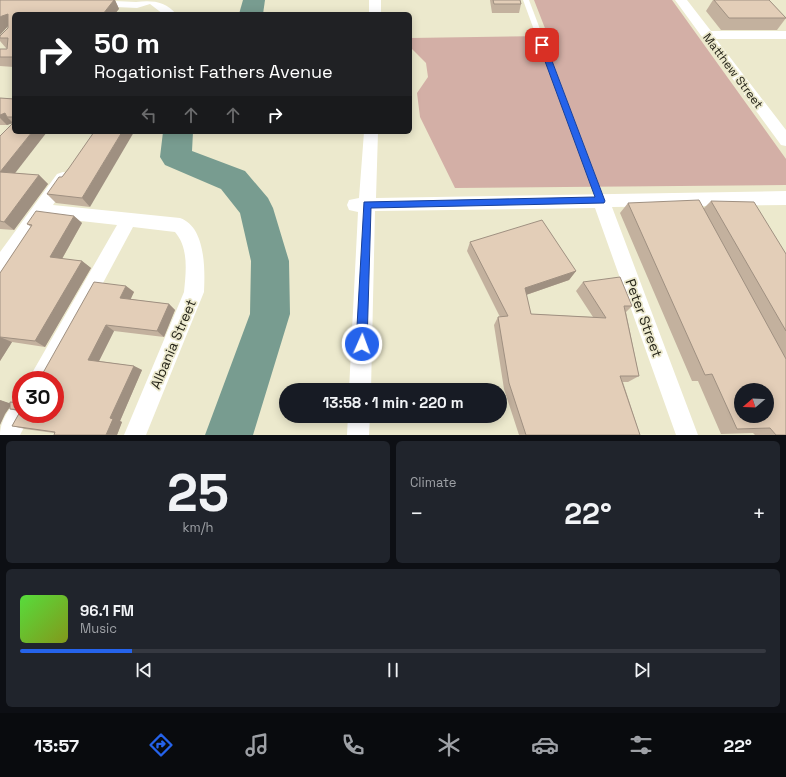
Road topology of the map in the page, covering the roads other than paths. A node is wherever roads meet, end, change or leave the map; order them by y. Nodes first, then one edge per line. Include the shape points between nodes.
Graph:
1 (152, 0) edge
2 (375, 0) edge
3 (526, 0) edge
4 (681, 0) edge
5 (87, 4) edge
6 (133, 9) edge
7 (167, 12) edge
8 (375, 12) edge
9 (784, 30) edge
10 (706, 35) junction
11 (371, 134) edge
12 (786, 141) edge
13 (72, 165) edge
14 (786, 198) edge
15 (601, 201) junction
16 (361, 205) junction
17 (41, 210) junction
18 (129, 219) junction
19 (0, 267) edge
20 (44, 371) edge
21 (360, 383) edge
22 (14, 423) edge
23 (359, 423) edge
24 (8, 435) edge
25 (135, 435) edge
26 (358, 435) edge
27 (688, 435) edge

1 - 6 street
1 - 7 street
2 - 8 street
3 - 15 lane
4 - 10 street, Matthew Street
5 - 6 street
9 - 10 street
10 - 12 street, Matthew Street
11 - 16 street
13 - 17 street
14 - 15 street via 692,206
15 - 16 street
15 - 27 street, Peter Street
16 - 21 street
17 - 18 street, Albania Street
17 - 19 street
18 - 20 street
18 - 25 street, Albania Street via 180,225 190,237 196,268 194,292
22 - 24 street
23 - 26 street

